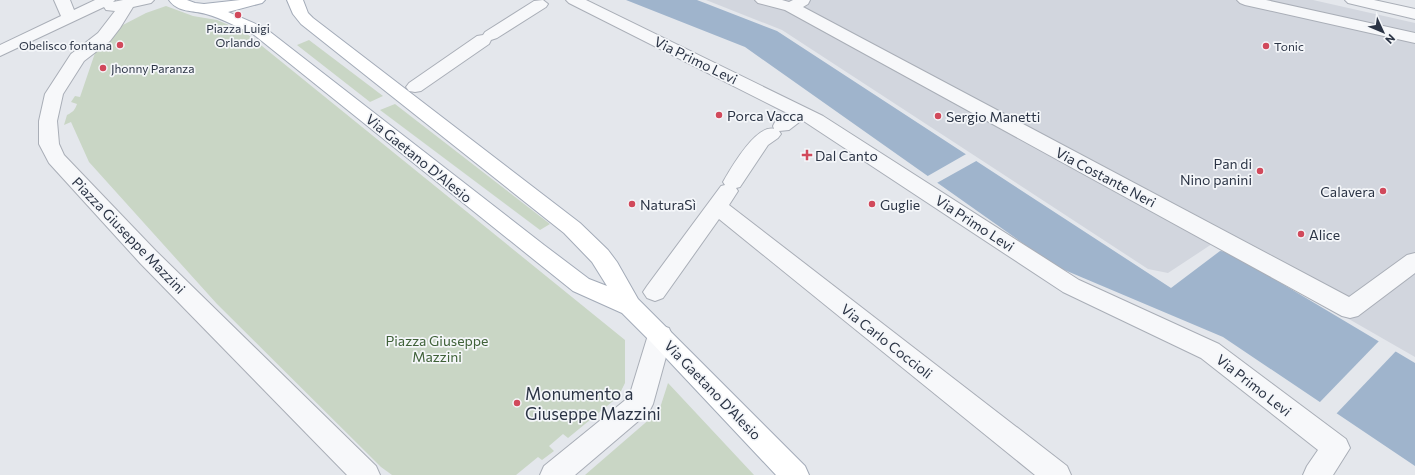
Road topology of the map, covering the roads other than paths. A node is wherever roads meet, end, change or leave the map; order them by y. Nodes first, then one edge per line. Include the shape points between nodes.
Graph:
1 (62, 0) edge
2 (177, 0) edge
3 (257, 0) edge
4 (295, 0) edge
5 (574, 0) edge
6 (763, 0) edge
7 (1245, 0) edge
8 (1353, 0) edge
9 (126, 1) edge
10 (540, 4) dead end
11 (798, 4) edge
12 (1306, 7) edge
13 (208, 9) junction
14 (1415, 14) edge
15 (70, 17) junction
16 (1415, 38) edge
17 (0, 51) edge
18 (415, 87) dead end
19 (801, 112) junction
20 (726, 193) junction
21 (1415, 261) edge
22 (655, 292) dead end
23 (630, 306) junction
24 (660, 335) junction
25 (366, 475) edge
26 (554, 475) edge
27 (795, 475) edge
28 (1057, 475) edge
29 (1317, 475) edge

1 - 15 street
2 - 13 main road via 190,7
3 - 13 main road
4 - 23 main road, Via Gaetano D'Alesio via 301,14 307,20 572,228 609,268
5 - 19 street, Via Primo Levi
6 - 11 street
7 - 12 street
8 - 14 street
9 - 15 street
9 - 25 street, Piazza Giuseppe Mazzini via 114,25 104,37 77,58 54,94 48,120 49,144 56,158 148,257
10 - 18 street
11 - 21 street, Via Costante Neri via 1350,308
12 - 16 street
13 - 23 main road, Via Gaetano D'Alesio via 259,31 581,285
15 - 17 street
19 - 20 street via 761,141
19 - 29 street, Via Primo Levi via 1071,286 1210,351 1336,448
20 - 22 street
20 - 28 street, Via Carlo Coccioli
23 - 24 main road, Via Gaetano D'Alesio
24 - 26 street via 640,404
24 - 27 main road, Via Gaetano D'Alesio

